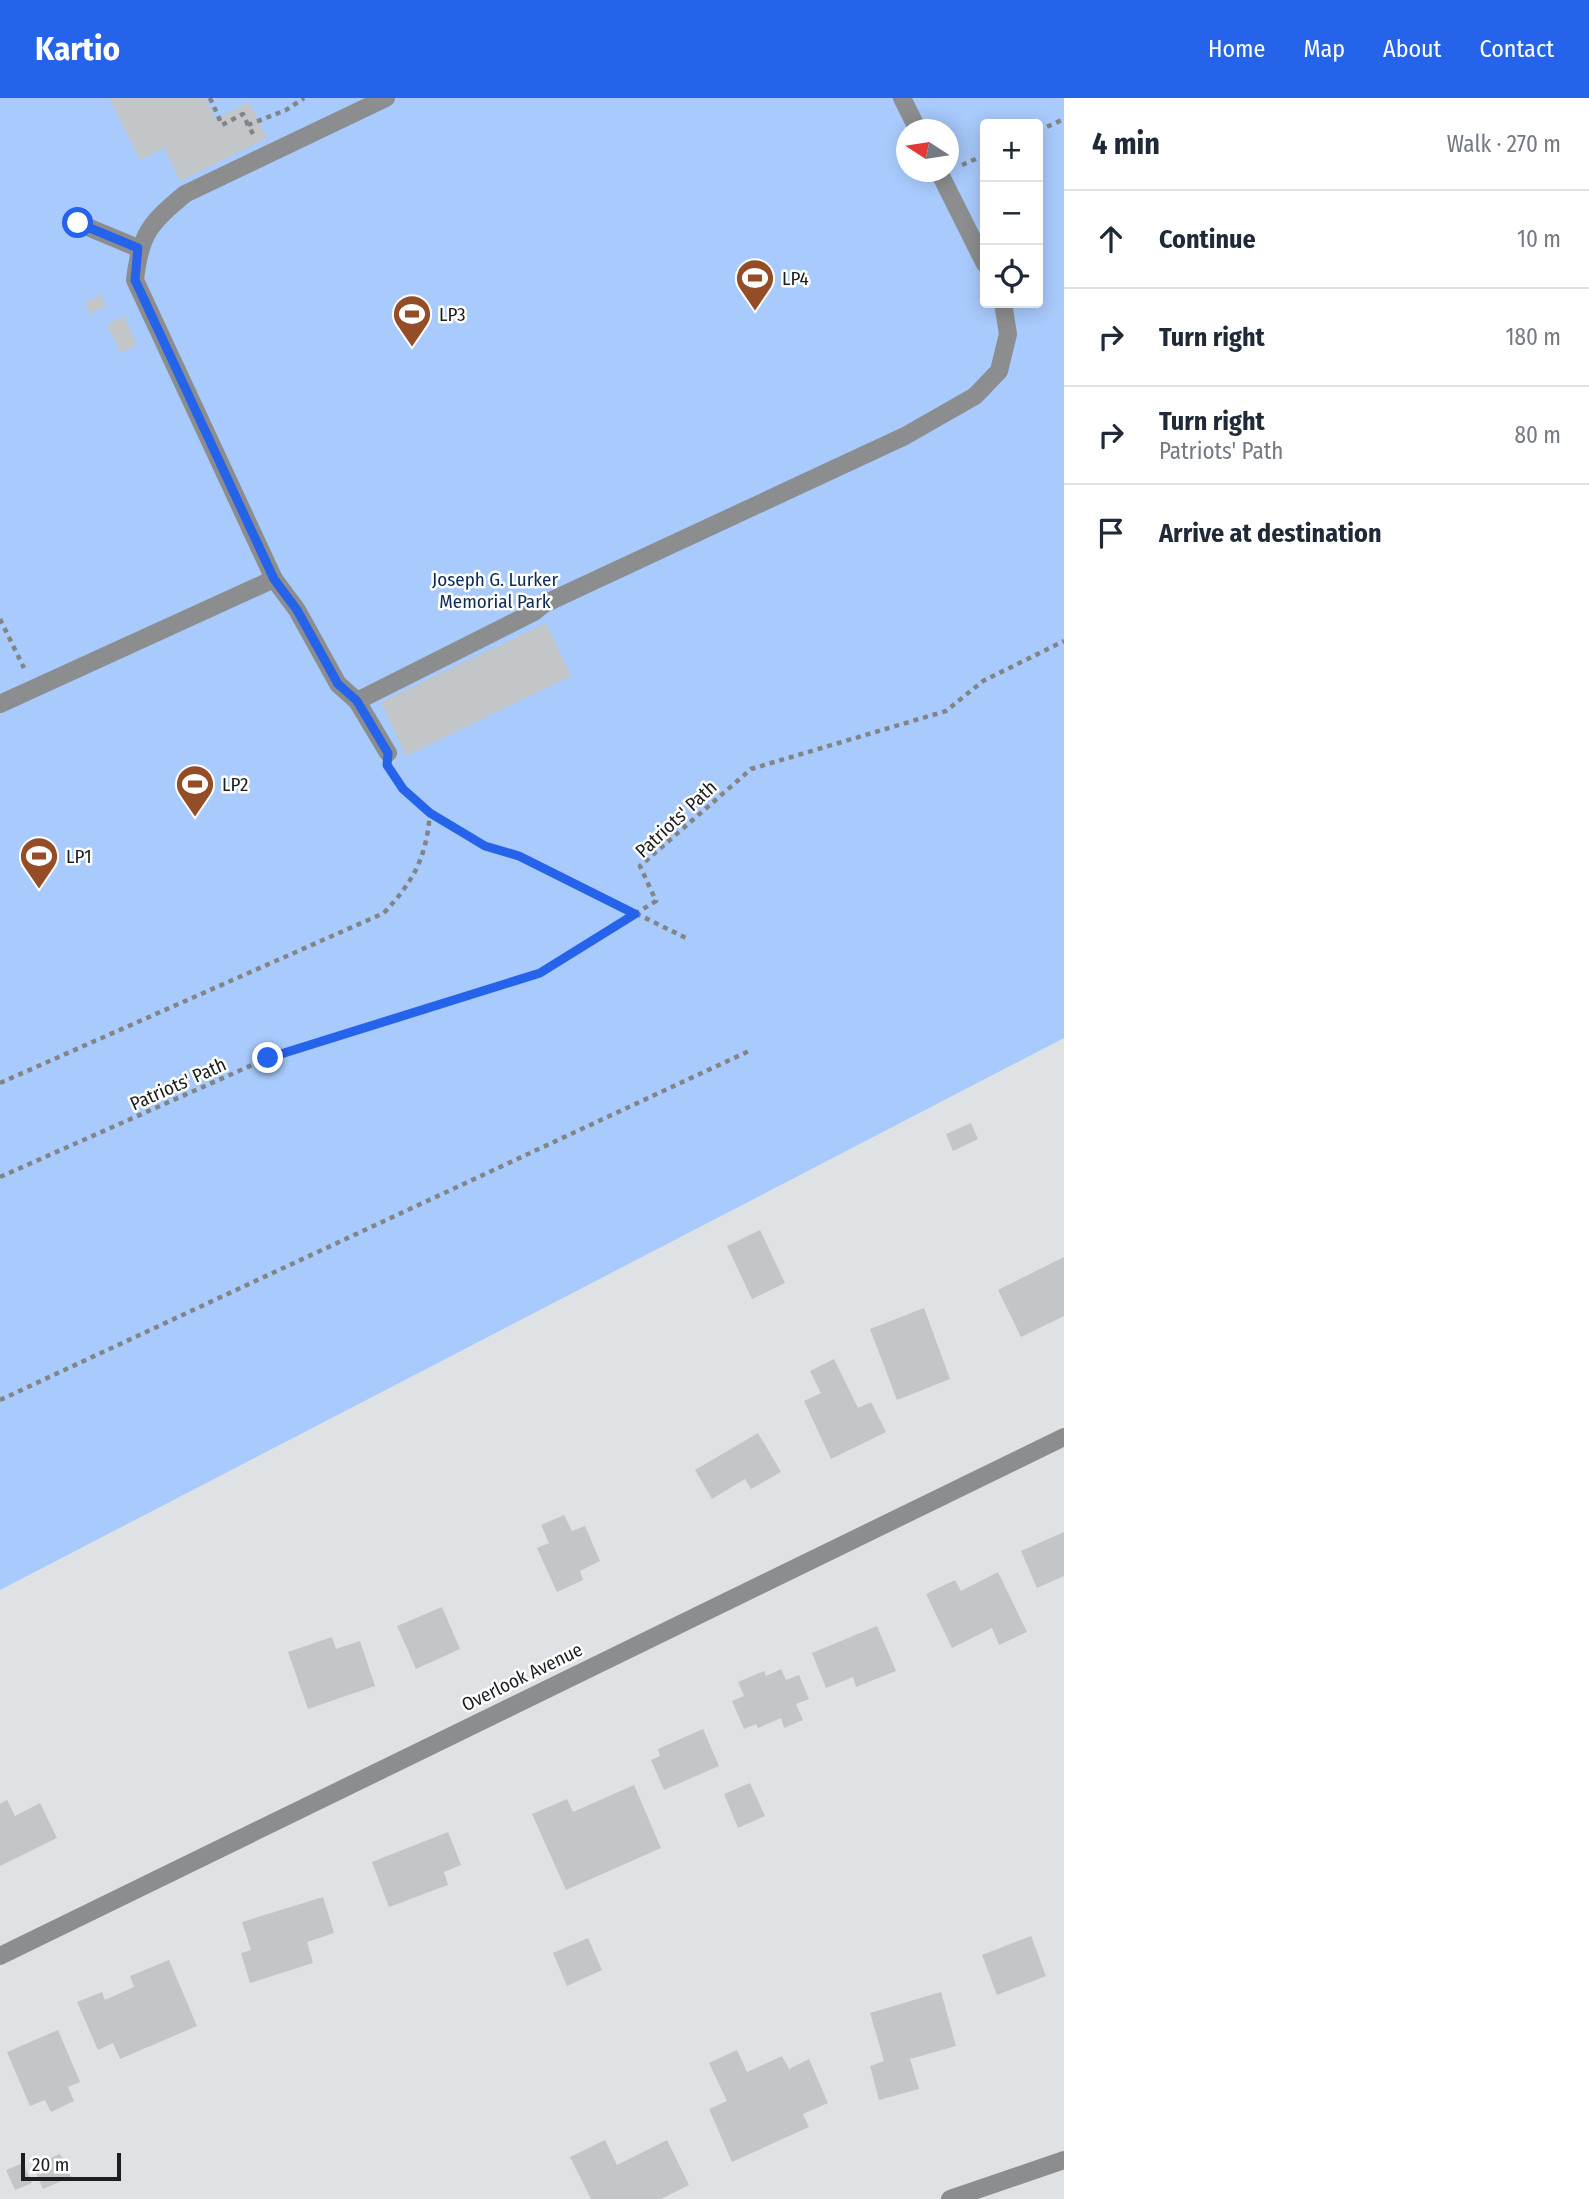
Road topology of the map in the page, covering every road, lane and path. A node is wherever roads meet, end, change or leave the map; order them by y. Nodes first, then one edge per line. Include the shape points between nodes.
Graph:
1 (209, 98) edge
2 (386, 98) edge
3 (902, 98) edge
4 (912, 119) edge
5 (1064, 119) edge
6 (248, 124) dead end
7 (1043, 129) edge
8 (980, 157) edge
9 (961, 166) dead end
10 (944, 182) edge
11 (78, 223) dead end
12 (138, 248) junction
13 (980, 254) edge
14 (1004, 308) edge
15 (274, 579) junction
16 (0, 618) edge
17 (1064, 641) edge
18 (34, 688) junction
19 (357, 701) junction
20 (0, 704) edge
21 (388, 753) joint
22 (430, 813) junction
23 (635, 914) junction
24 (686, 938) dead end
25 (749, 1051) dead end
26 (0, 1083) edge
27 (0, 1177) edge
28 (0, 1399) edge
29 (1064, 1437) edge
30 (0, 1956) edge
31 (1064, 2160) edge
32 (950, 2199) edge

1 - 6 path via 222,125 243,114
2 - 12 street via 186,194 157,217
3 - 4 street
5 - 7 path
8 - 9 path
10 - 13 street
11 - 12 street
12 - 15 street via 135,280
14 - 19 street via 1008,334 999,371 975,396 905,436 544,604
15 - 18 street
15 - 19 street via 297,610 338,684
16 - 18 path
17 - 23 path, Patriots' Path via 983,681 946,710 751,769 640,866 656,901
18 - 20 street
19 - 21 street
21 - 22 path via 387,765 403,789
22 - 23 path via 485,846 519,856
22 - 26 path via 428,840 410,883 384,913
23 - 24 path
23 - 27 path, Patriots' Path via 540,973 268,1058
25 - 28 path
29 - 30 street, Overlook Avenue
31 - 32 street

